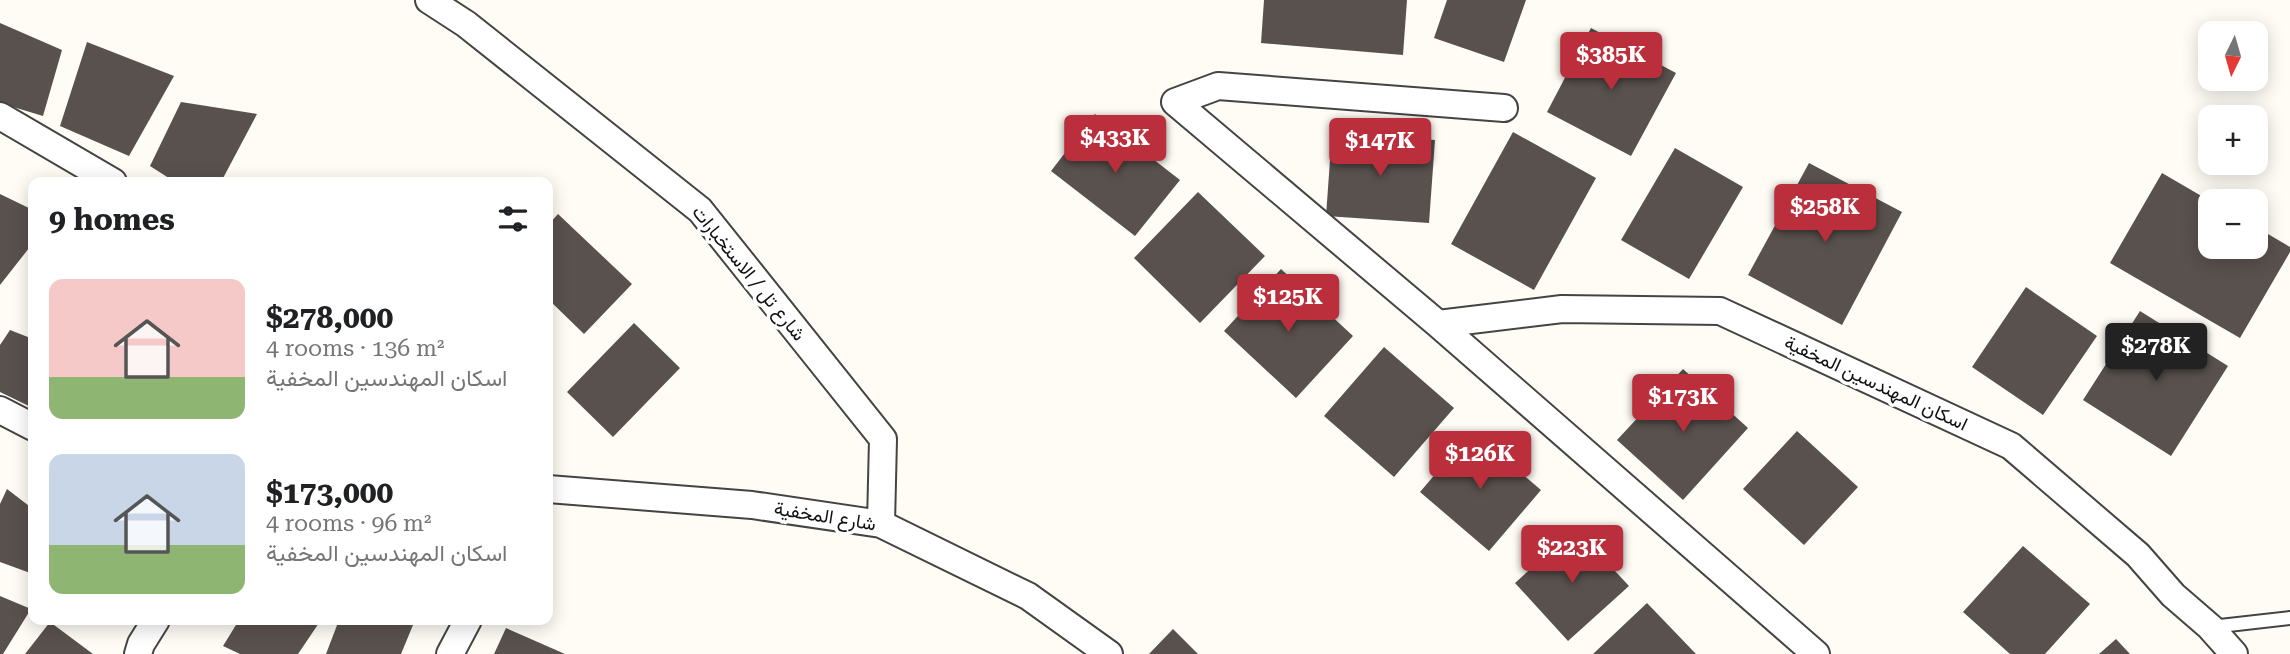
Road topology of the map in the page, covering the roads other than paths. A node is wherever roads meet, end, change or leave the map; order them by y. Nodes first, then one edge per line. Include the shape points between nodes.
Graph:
1 (429, 0) edge
2 (1504, 108) dead end
3 (0, 116) edge
4 (104, 177) edge
5 (1438, 324) junction
6 (0, 410) edge
7 (28, 424) edge
8 (553, 489) edge
9 (881, 524) junction
10 (2290, 618) edge
11 (153, 625) edge
12 (465, 625) edge
13 (2210, 627) junction
14 (138, 654) edge
15 (450, 654) edge
16 (1109, 654) edge
17 (1816, 654) edge
18 (2234, 654) edge

1 - 9 street, شارع تل / الاستخبارات via 466,24 700,210 883,439
2 - 5 street via 1218,86 1175,102
3 - 4 street
5 - 13 street, اسكان المهندسين المخفية via 1562,309 1720,311 2011,446 2138,555 2173,595
5 - 17 street
6 - 7 street
8 - 9 street, شارع المخفية via 752,505
9 - 16 street, شارع المخفية via 1028,596
10 - 13 lane
11 - 14 street
12 - 15 street
13 - 18 street, اسكان المهندسين المخفية

